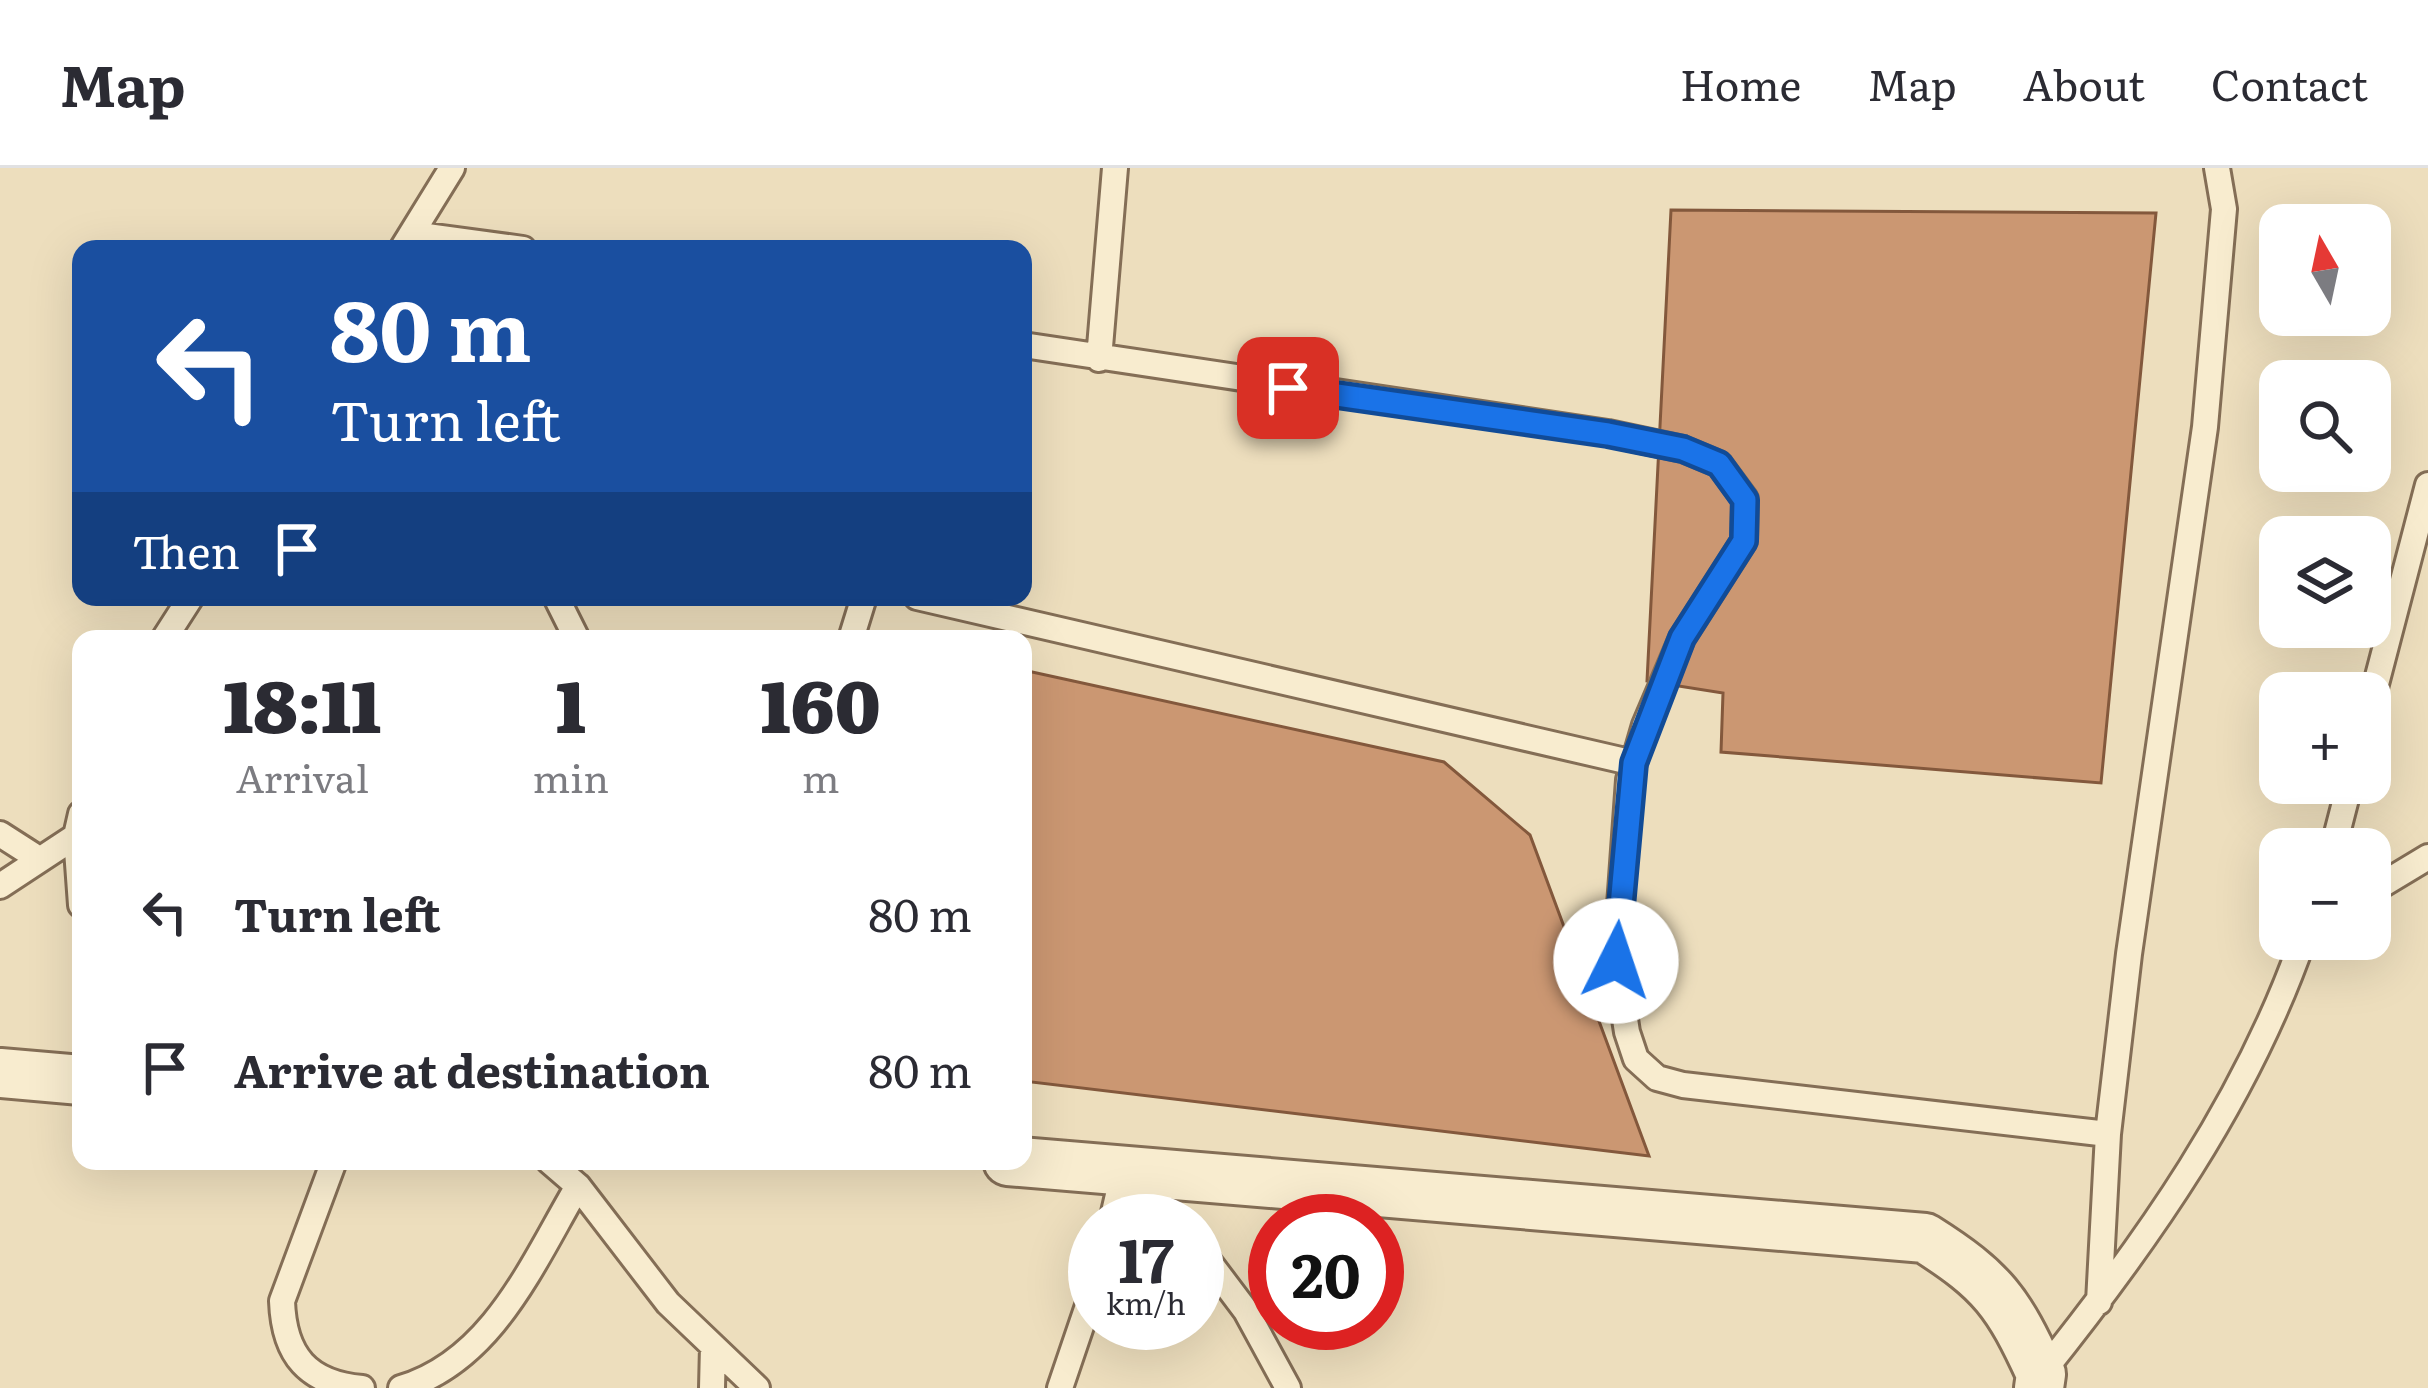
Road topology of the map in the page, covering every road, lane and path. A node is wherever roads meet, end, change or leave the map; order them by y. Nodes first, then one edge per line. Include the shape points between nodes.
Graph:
1 (452, 168) edge
2 (1115, 168) edge
3 (2217, 168) edge
4 (408, 240) edge
5 (1032, 347) edge
6 (1099, 359) junction
7 (2428, 484) edge
8 (956, 606) edge
9 (2379, 672) edge
10 (1634, 763) junction
11 (72, 831) edge
12 (0, 834) edge
13 (2428, 857) edge
14 (40, 860) junction
15 (2391, 879) edge
16 (0, 886) edge
17 (2295, 960) edge
18 (0, 1073) edge
19 (72, 1079) edge
20 (2108, 1134) junction
21 (1032, 1163) edge
22 (1067, 1166) junction
23 (331, 1170) edge
24 (559, 1170) edge
25 (1121, 1182) junction
26 (578, 1186) junction
27 (1118, 1194) edge
28 (1136, 1194) edge
29 (1224, 1282) edge
30 (2098, 1302) junction
31 (713, 1346) junction
32 (1073, 1350) edge
33 (2040, 1381) edge
34 (362, 1388) edge
35 (401, 1388) edge
36 (712, 1388) edge
37 (757, 1388) edge
38 (1060, 1388) edge
39 (1288, 1388) edge

1 - 4 lane
2 - 6 lane
3 - 20 lane via 2224,209 2205,427
5 - 6 lane
6 - 10 lane via 1608,434 1719,464 1745,500 1744,541 1682,638
7 - 9 lane
8 - 10 lane
10 - 20 lane via 1616,961 1636,1059 1657,1078
11 - 14 lane
12 - 14 lane
13 - 15 lane
14 - 16 lane
17 - 30 lane via 2222,1115
18 - 19 street
20 - 30 lane
21 - 22 street
22 - 25 lane
22 - 33 street via 1925,1238 1998,1294
23 - 34 lane via 282,1301 283,1324 311,1373 329,1385
24 - 26 lane
25 - 27 lane
25 - 28 lane
26 - 31 lane via 668,1303
26 - 35 lane via 498,1322 444,1369
29 - 39 lane
30 - 33 lane
31 - 36 lane
31 - 37 lane
32 - 38 lane

